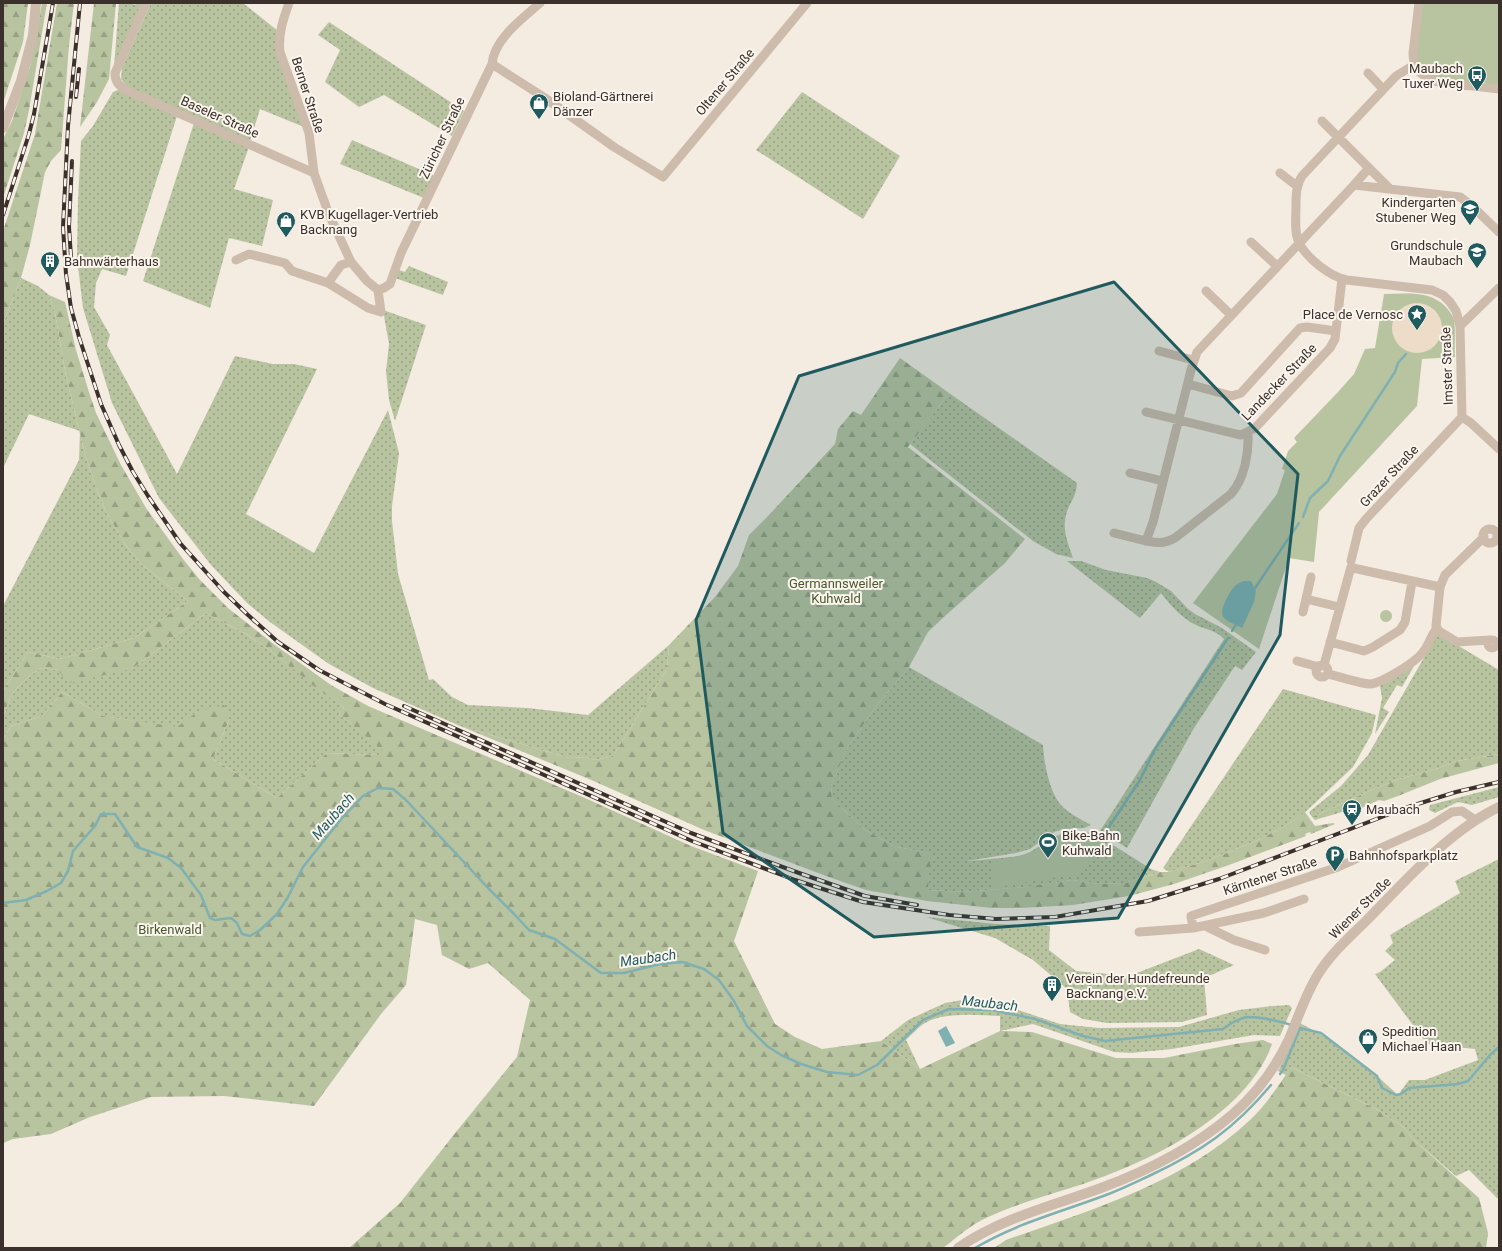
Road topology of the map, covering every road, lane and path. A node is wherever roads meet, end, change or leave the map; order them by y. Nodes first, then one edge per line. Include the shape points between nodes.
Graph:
1 (36, 3) edge
2 (146, 3) edge
3 (289, 3) edge
4 (540, 3) edge
5 (807, 3) edge
6 (1419, 3) edge
7 (492, 64) junction
8 (1414, 65) junction
9 (1368, 73) dead end
10 (1383, 89) junction
11 (1499, 89) edge
12 (1322, 121) dead end
13 (3, 128) edge
14 (1339, 137) junction
15 (1369, 168) junction
16 (314, 173) junction
17 (1280, 173) dead end
18 (1354, 185) junction
19 (1297, 186) junction
20 (1390, 189) junction
21 (1499, 232) edge
22 (1251, 242) dead end
23 (1299, 242) junction
24 (236, 260) dead end
25 (351, 262) junction
26 (1277, 266) junction
27 (1342, 279) junction
28 (328, 283) junction
29 (1499, 288) edge
30 (378, 290) junction
31 (1206, 291) dead end
32 (1231, 315) junction
33 (1460, 326) junction
34 (1336, 331) junction
35 (1159, 351) dead end
36 (1193, 360) junction
37 (1188, 384) junction
38 (1146, 412) dead end
39 (1462, 417) junction
40 (1178, 420) junction
41 (1248, 432) junction
42 (1499, 449) edge
43 (1130, 473) dead end
44 (1163, 482) junction
45 (1499, 522) edge
46 (1114, 533) dead end
47 (1146, 541) junction
48 (1352, 565) junction
49 (1311, 577) dead end
50 (1412, 582) junction
51 (1440, 587) junction
52 (1306, 599) junction
53 (1339, 607) junction
54 (1303, 612) dead end
55 (1437, 628) junction
56 (1495, 640) edge
57 (1330, 642) junction
58 (1297, 662) dead end
59 (1323, 669) junction
60 (1499, 807) edge
61 (1475, 820) junction
62 (1304, 899) dead end
63 (1205, 926) junction
64 (1193, 928) junction
65 (1139, 932) dead end
66 (1266, 950) dead end
67 (958, 1248) edge

1 - 13 street via 33,34 21,81
2 - 16 street, Baseler Straße via 115,73 117,82 126,90
3 - 16 street, Berner Straße via 280,27 280,52 309,133
4 - 7 street, Züricher Straße via 503,39
5 - 7 street, Oltener Straße via 663,178
6 - 8 street via 1413,43
7 - 30 street, Züricher Straße via 402,253 390,284
8 - 10 street via 1396,76
8 - 11 street via 1430,80
9 - 10 street
10 - 14 street
12 - 14 street
14 - 15 street
14 - 19 street via 1302,176
15 - 18 street
15 - 20 street
16 - 25 street, Berner Straße via 328,212
17 - 19 street
18 - 20 street
18 - 23 street
19 - 23 street via 1296,223
20 - 21 street via 1460,198
22 - 26 street
23 - 26 street
23 - 27 street, Imster Straße via 1320,266
24 - 28 street via 249,254 285,263 292,272
25 - 28 street via 341,265
25 - 30 street, Berner Straße
26 - 32 street
27 - 33 street, Imster Straße via 1438,292 1453,306
27 - 34 street, Landecker Straße
28 - 30 street via 368,308 381,312
29 - 33 street
31 - 32 street
32 - 36 street via 1197,352
33 - 39 street, Imster Straße
34 - 37 street via 1300,328 1241,393 1232,396
34 - 41 street, Landecker Straße via 1330,348 1255,428
35 - 36 street
36 - 37 street
37 - 40 street
38 - 40 street, Landecker Straße
39 - 42 street, Imster Straße
39 - 48 street, Grazer Straße via 1366,518 1359,528
40 - 41 street, Landecker Straße via 1232,434
40 - 44 street
41 - 47 street via 1249,444 1244,468 1237,488 1232,494 1167,542
43 - 44 street
44 - 47 street
45 - 51 street via 1492,529 1497,533 1496,540 1490,543 1485,541 1484,536 1445,575
46 - 47 street
48 - 50 street
48 - 53 street, Grazer Straße
49 - 52 street
50 - 51 street
50 - 57 street via 1405,622 1400,630 1364,651
51 - 55 street
52 - 53 street
52 - 54 street
53 - 57 street, Grazer Straße
55 - 56 street via 1457,642
55 - 59 street via 1418,658 1378,682 1370,684
57 - 59 street, Grazer Straße
58 - 59 street
60 - 61 street, Wiener Straße
61 - 64 street, Kärntener Straße via 1462,811 1452,812 1430,826 1348,863 1191,916
61 - 67 street, Wiener Straße via 1443,845 1334,953 1317,976 1278,1059 1256,1091 1234,1112 1208,1133 1154,1164 1123,1179 1004,1222
62 - 63 street via 1264,913
63 - 64 street
63 - 66 street via 1234,940
64 - 65 street

